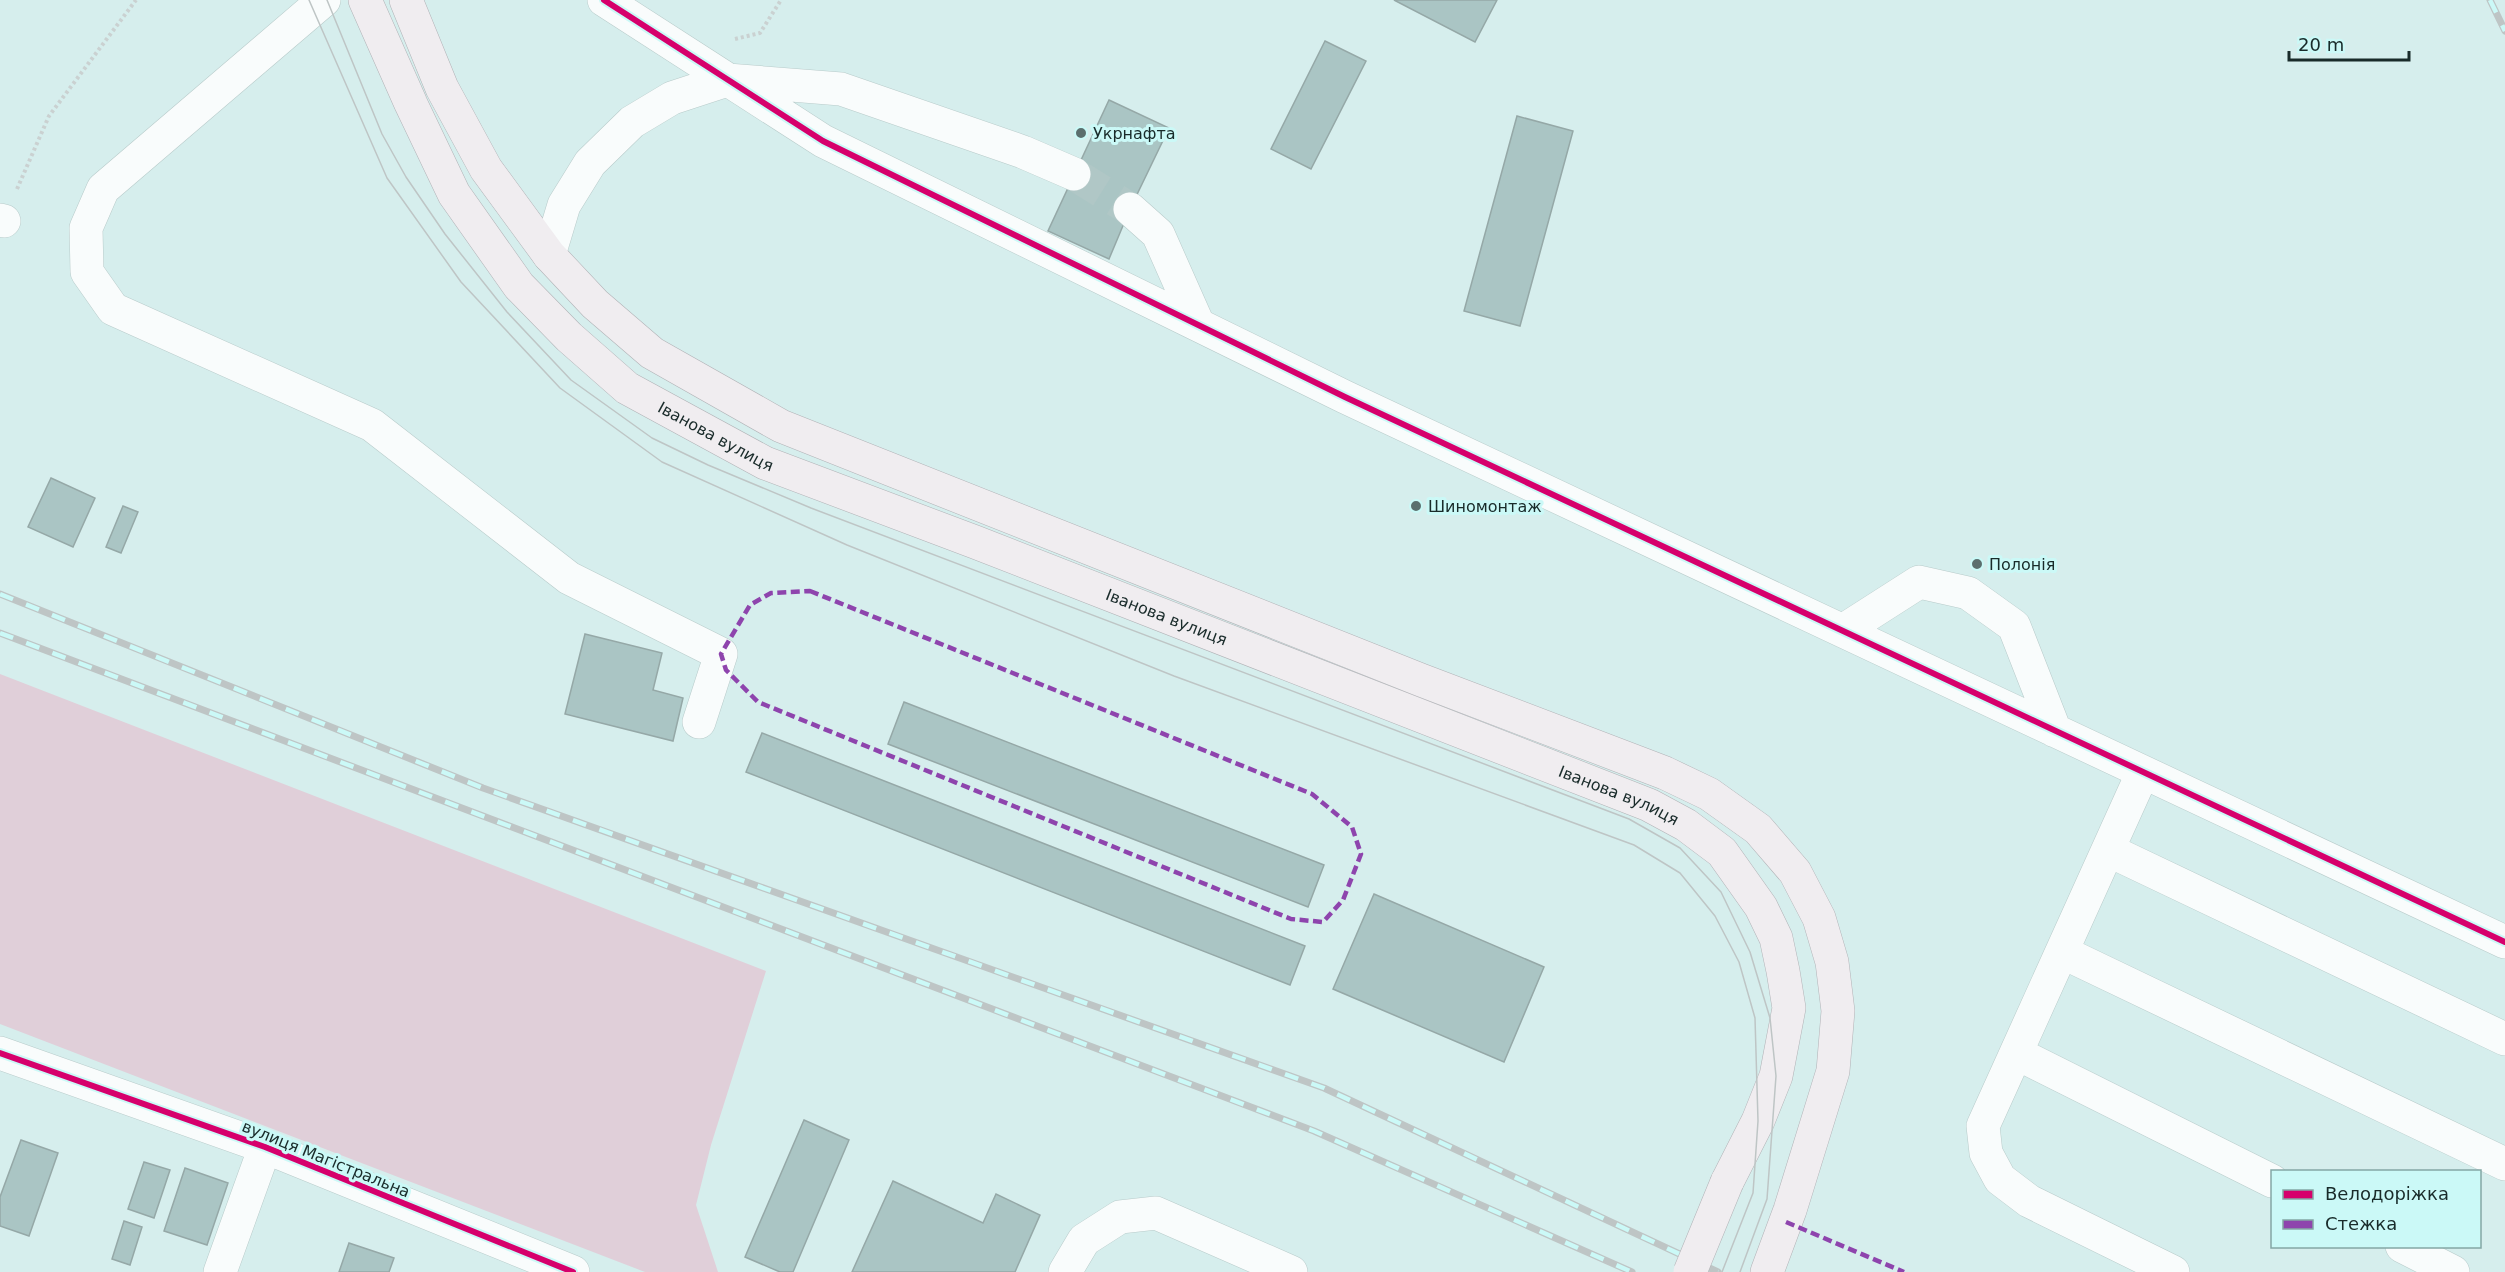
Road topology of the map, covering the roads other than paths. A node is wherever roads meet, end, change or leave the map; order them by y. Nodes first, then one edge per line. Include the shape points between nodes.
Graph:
1 (324, 0) edge
2 (365, 0) edge
3 (406, 0) edge
4 (604, 0) edge
5 (727, 80) junction
6 (1074, 174) tunnel mouth
7 (1130, 209) tunnel mouth
8 (549, 255) junction
9 (1197, 322) junction
10 (1844, 630) junction
11 (699, 722) dead end
12 (2055, 731) junction
13 (2143, 772) junction
14 (2108, 850) junction
15 (2505, 942) edge
16 (2062, 952) junction
17 (2505, 1039) edge
18 (0, 1053) edge
19 (2016, 1053) junction
20 (265, 1148) junction
21 (2505, 1164) edge
22 (2271, 1180) edge
23 (2406, 1248) edge
24 (220, 1272) edge
25 (573, 1272) edge
26 (1065, 1272) edge
27 (1291, 1272) edge
28 (1690, 1272) edge
29 (1767, 1272) edge
30 (2173, 1272) edge
31 (2452, 1272) edge

1 - 11 street via 103,189 86,228 87,272 113,309 372,425 569,578 721,654
2 - 28 main road, Іванова вулиця, bridge via 454,194 519,286 627,388 765,463 1649,806 1686,825 1722,852 1761,907 1776,938 1789,1008 1776,1076
3 - 8 main road via 442,88 486,169
4 - 5 street
5 - 6 street via 841,89 1023,152
5 - 8 street via 672,98 632,122 590,163 564,206
5 - 9 street via 823,141
7 - 9 street via 1158,234
8 - 29 main road via 595,303 652,353 781,426 1665,773 1709,794 1758,829 1795,872 1819,918 1832,962 1838,1011 1833,1071
9 - 10 street via 1345,397
10 - 12 street
10 - 12 street via 1919,582 1968,593 2014,626
12 - 13 street
13 - 14 street
13 - 15 street
14 - 16 street
14 - 17 street
16 - 19 street
16 - 21 street
18 - 20 street, вулиця Магістральна
19 - 22 street
19 - 30 street via 1983,1126 1986,1153 2000,1179 2029,1201
20 - 24 street
20 - 25 street, вулиця Магістральна
23 - 31 street
26 - 27 street via 1084,1240 1120,1217 1156,1213

